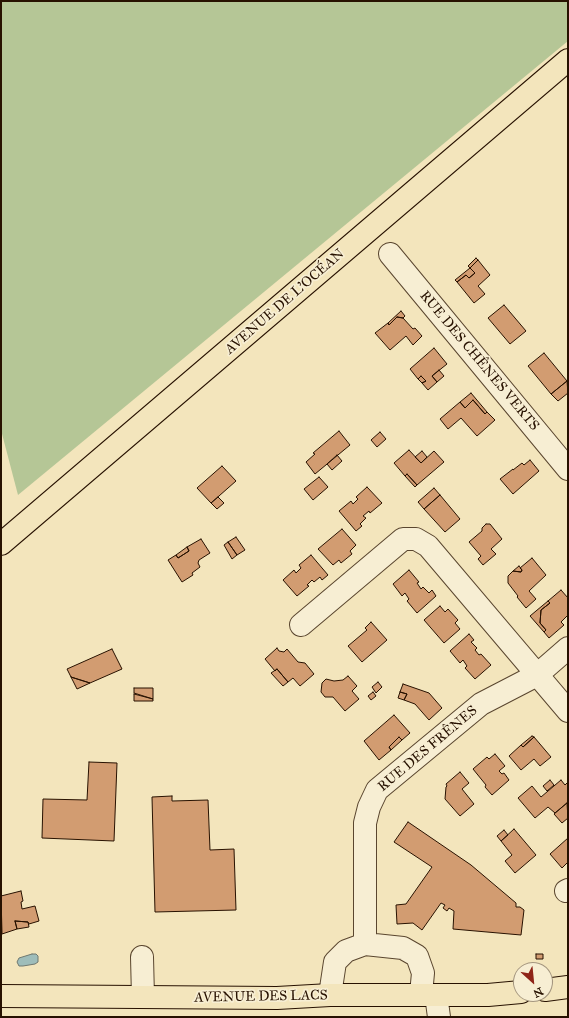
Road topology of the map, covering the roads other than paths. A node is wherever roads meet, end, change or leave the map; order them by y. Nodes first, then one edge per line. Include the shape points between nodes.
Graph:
1 (568, 60) edge
2 (390, 254) dead end
3 (568, 469) edge
4 (1, 544) edge
5 (301, 625) dead end
6 (568, 648) edge
7 (537, 675) junction
8 (568, 711) edge
9 (365, 944) junction
10 (142, 957) dead end
11 (568, 987) edge
12 (553, 989) edge
13 (513, 993) edge
14 (330, 995) junction
15 (428, 995) junction
16 (1, 996) edge
17 (143, 997) junction
18 (439, 1017) edge

1 - 4 main road, AVENUE DE L'OCÉAN
2 - 3 street, RUE DES CHÊNES VERTS
5 - 7 street via 403,539 416,540 428,546
6 - 7 street, RUE DES FRÊNES
7 - 8 street
7 - 9 street, RUE DES FRÊNES via 481,704 377,790 365,823
9 - 14 street via 346,951 335,962
9 - 15 street via 403,948 417,956
10 - 17 street
11 - 12 main road
13 - 15 main road, AVENUE DES LACS
14 - 15 main road, AVENUE DES LACS
14 - 17 main road, AVENUE DES LACS via 277,998
15 - 18 street
16 - 17 main road, AVENUE DES LACS

